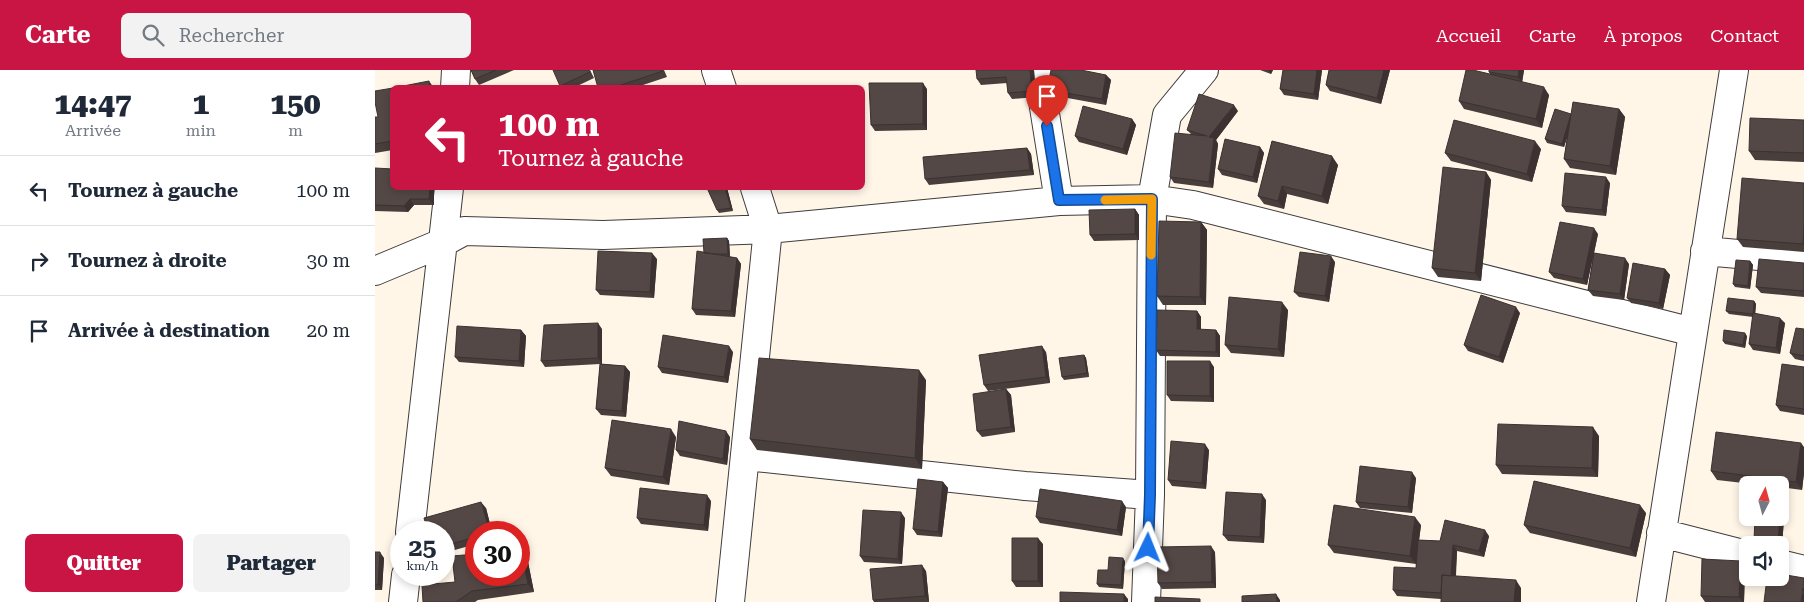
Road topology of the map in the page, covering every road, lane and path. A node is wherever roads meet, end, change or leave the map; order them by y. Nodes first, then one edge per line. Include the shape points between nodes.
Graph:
1 (456, 70) edge
2 (716, 70) edge
3 (1038, 70) edge
4 (1204, 70) edge
5 (1734, 70) edge
6 (455, 85) edge
7 (721, 85) edge
8 (449, 190) edge
9 (756, 190) edge
10 (1152, 199) junction
11 (1059, 200) junction
12 (768, 229) junction
13 (442, 242) junction
14 (1705, 251) junction
15 (1804, 260) edge
16 (375, 271) edge
17 (1693, 332) junction
18 (746, 456) junction
19 (1150, 495) junction
20 (411, 521) edge
21 (1661, 533) junction
22 (1739, 553) edge
23 (1789, 566) edge
24 (1804, 570) edge
25 (405, 586) edge
26 (403, 602) edge
27 (730, 602) edge
28 (1146, 602) edge
29 (1651, 602) edge

1 - 6 street
2 - 7 street
3 - 11 street
4 - 10 street via 1167,115
5 - 14 street
8 - 13 street
9 - 12 street
10 - 11 street
10 - 17 street via 1193,205
10 - 19 street
11 - 12 street
12 - 13 street via 603,236 464,230
12 - 18 street
13 - 16 street
13 - 20 street
14 - 15 street
14 - 17 street
17 - 21 street
18 - 19 street via 1025,486
18 - 27 street
19 - 28 street
21 - 22 street
21 - 29 street
23 - 24 street
25 - 26 street

